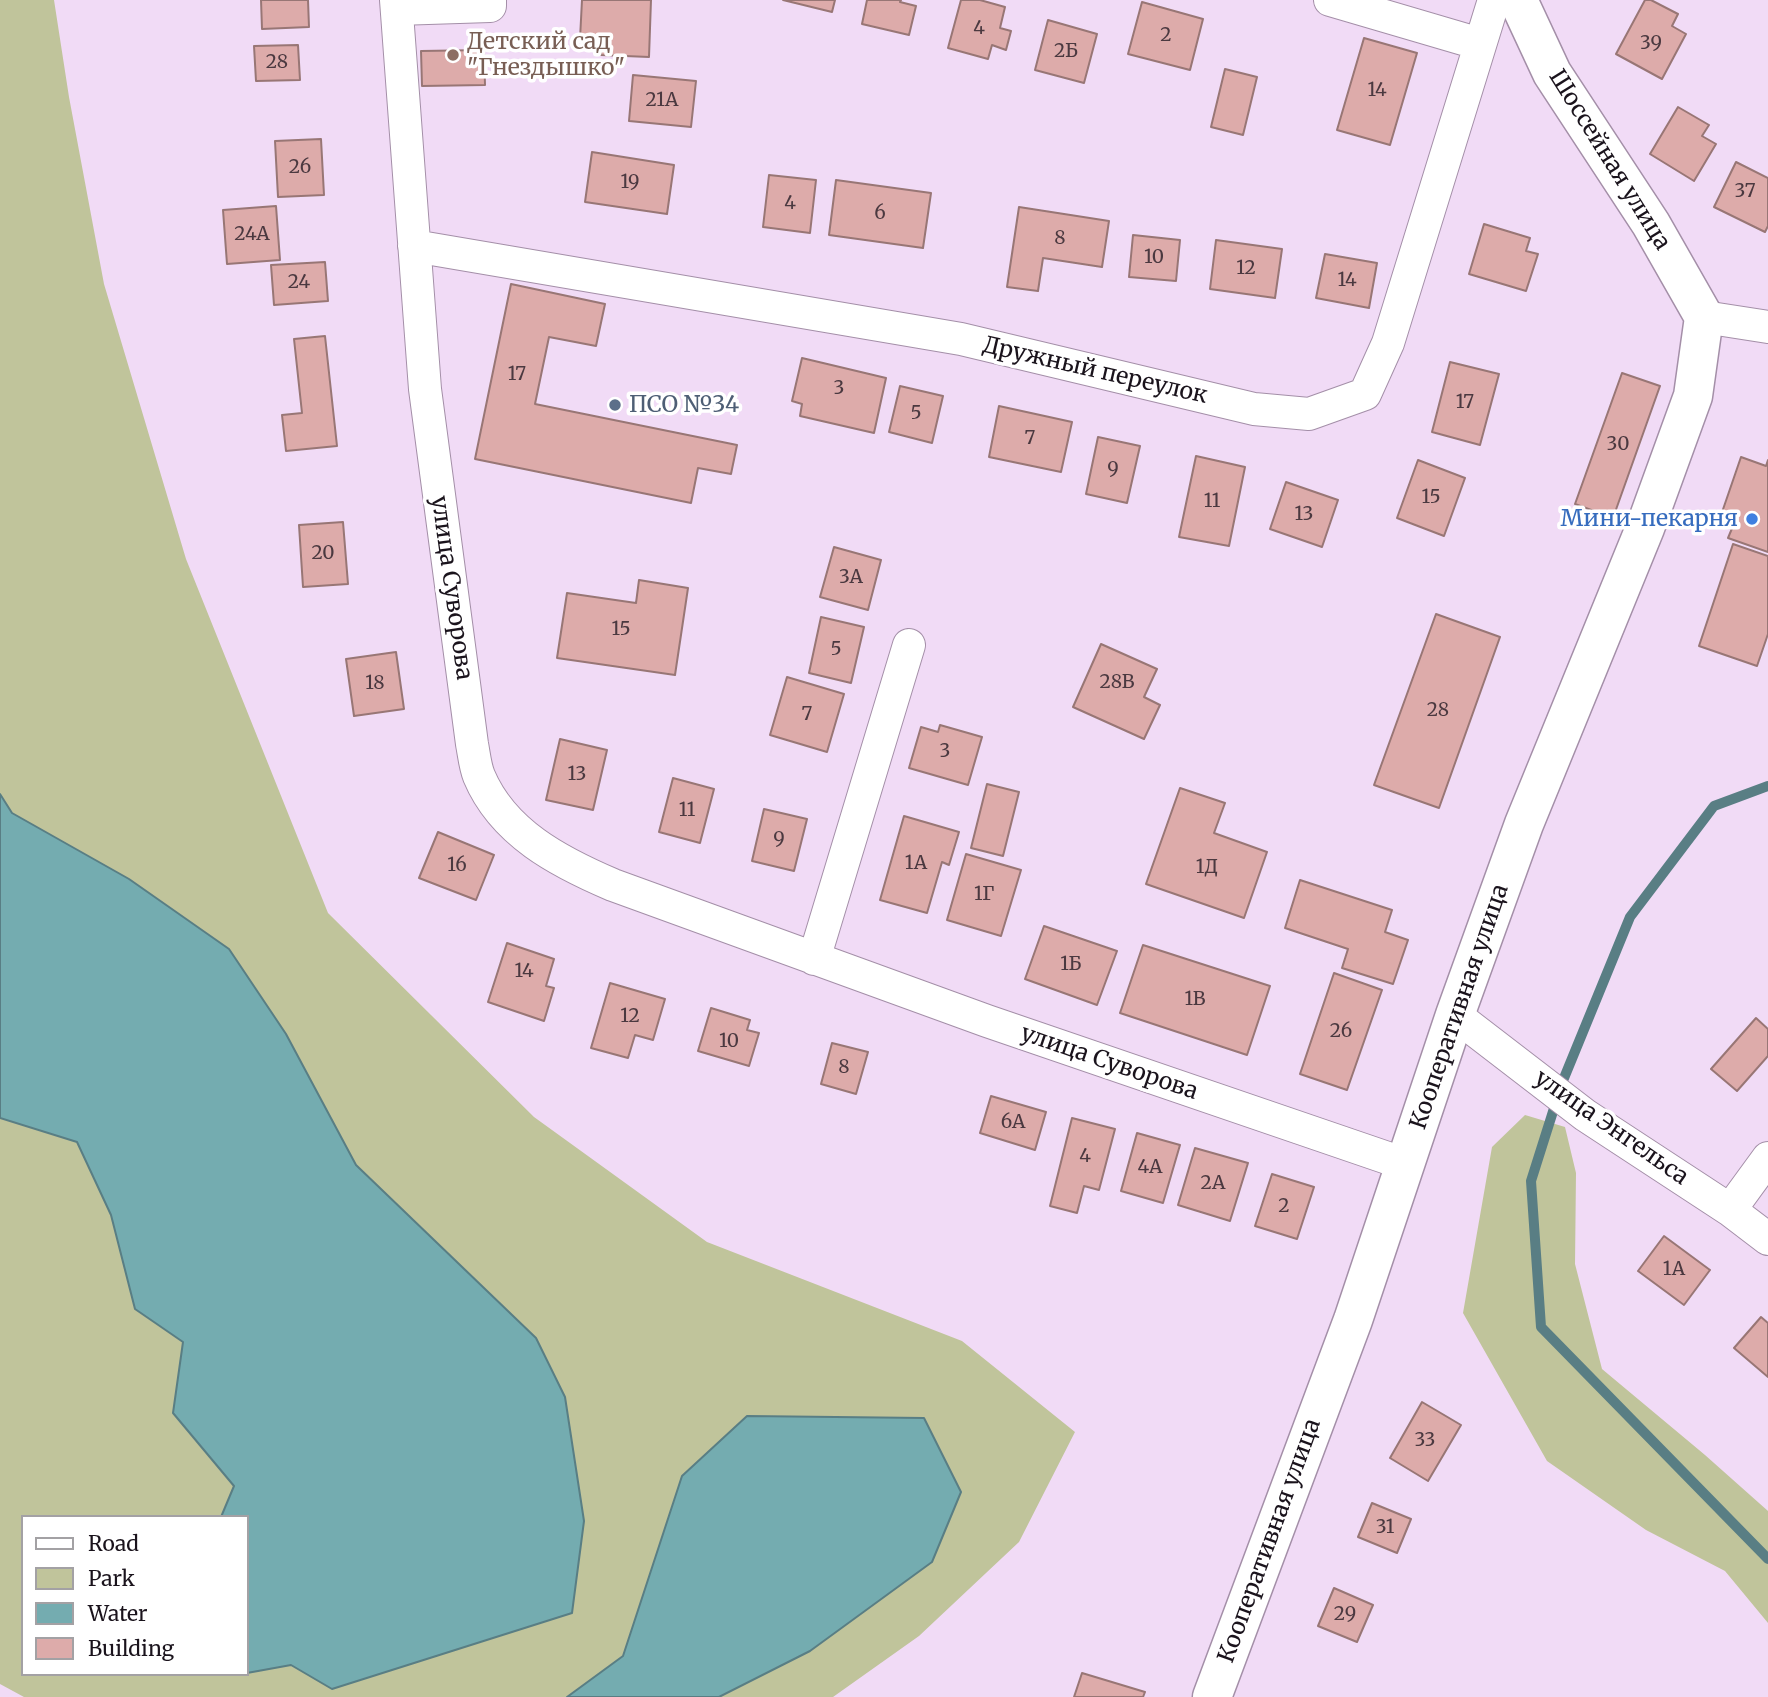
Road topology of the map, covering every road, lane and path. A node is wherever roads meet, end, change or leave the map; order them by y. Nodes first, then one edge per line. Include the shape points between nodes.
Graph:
1 (490, 0) edge
2 (1330, 0) edge
3 (1494, 0) edge
4 (1518, 0) edge
5 (396, 4) edge
6 (1480, 44) junction
7 (414, 246) junction
8 (1704, 317) junction
9 (1768, 327) edge
10 (909, 645) dead end
11 (814, 959) junction
12 (1455, 1015) junction
13 (1768, 1158) edge
14 (1405, 1164) junction
15 (1731, 1210) junction
16 (1768, 1239) edge
17 (1212, 1697) edge

1 - 5 street, улица Суворова via 489,6
2 - 6 street
3 - 6 street, Дружный переулок
4 - 8 street, Шоссейная улица via 1552,73 1651,224
5 - 7 street, улица Суворова
6 - 7 street, Дружный переулок via 1388,343 1365,394 1309,414 1254,409 961,340
7 - 11 street, улица Суворова via 425,390 472,744 478,773 491,799 512,825 577,869
8 - 9 street
8 - 12 street, Кооперативная улица via 1693,396 1645,528 1524,824
10 - 11 street
11 - 14 street, улица Суворова
12 - 14 street, Кооперативная улица
12 - 15 street, улица Энгельса via 1585,1115
13 - 15 street
14 - 17 street, Кооперативная улица via 1353,1320
15 - 16 street, улица Энгельса

